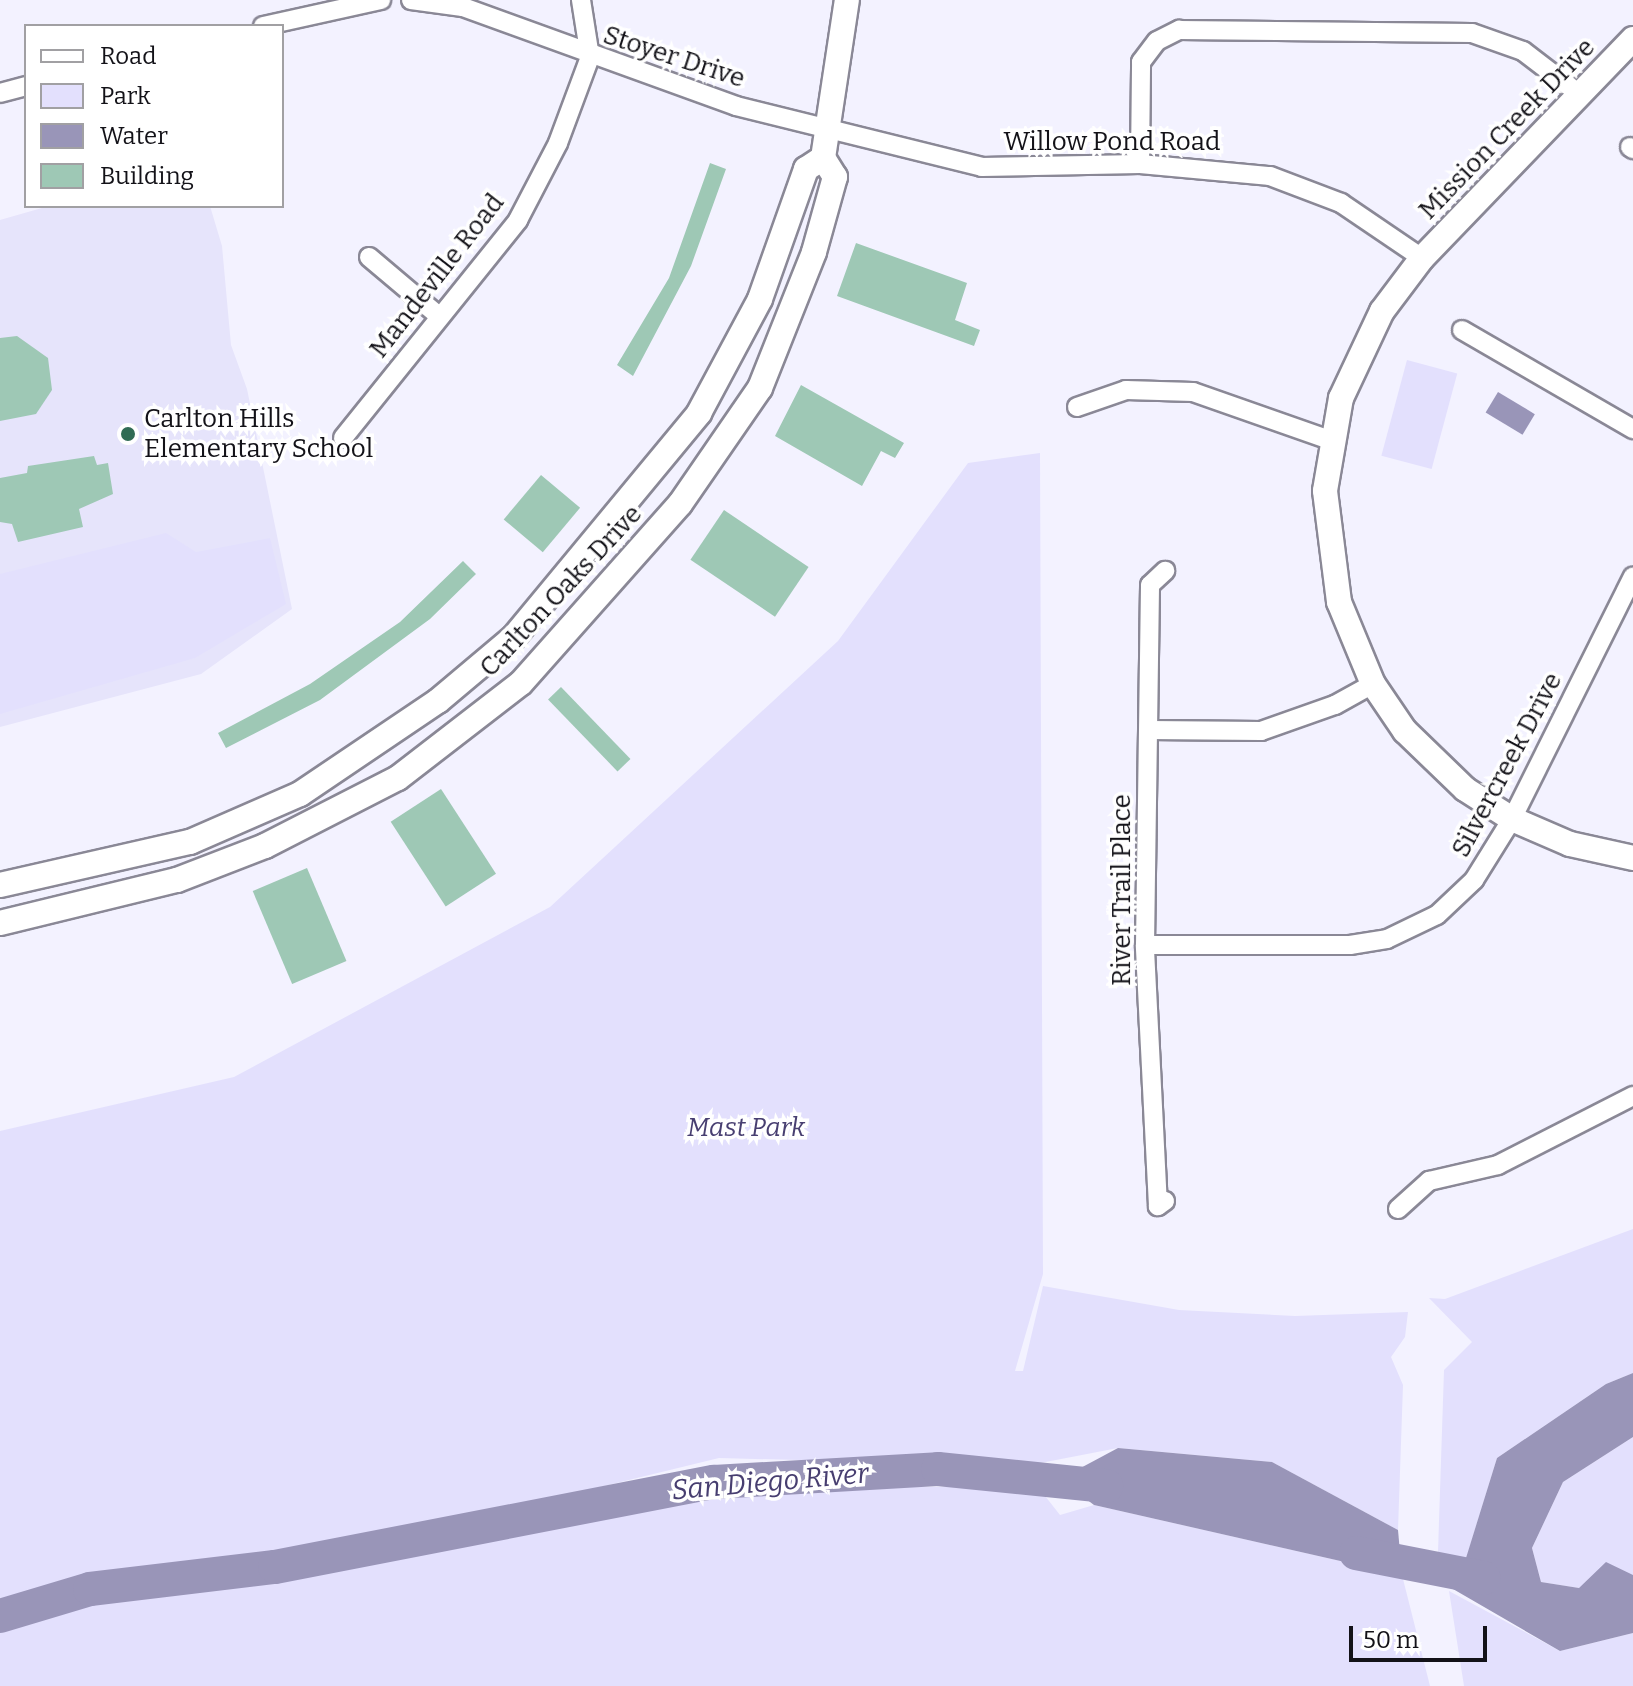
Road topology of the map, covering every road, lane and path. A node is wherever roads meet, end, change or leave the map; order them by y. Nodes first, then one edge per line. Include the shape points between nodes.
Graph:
1 (381, 0) edge
2 (411, 0) edge
3 (581, 0) edge
4 (847, 0) edge
5 (272, 24) edge
6 (1633, 39) edge
7 (590, 57) junction
8 (24, 87) edge
9 (0, 93) edge
10 (1579, 94) junction
11 (830, 132) junction
12 (823, 158) junction
13 (1140, 164) junction
14 (369, 257) dead end
15 (1422, 258) junction
16 (439, 316) junction
17 (1462, 330) dead end
18 (1077, 407) dead end
19 (1633, 429) edge
20 (343, 438) dead end
21 (1330, 440) junction
22 (1165, 571) dead end
23 (1633, 576) edge
24 (1616, 611) junction
25 (1633, 621) edge
26 (1373, 684) junction
27 (1149, 730) junction
28 (1512, 819) junction
29 (1633, 858) edge
30 (0, 885) edge
31 (0, 923) edge
32 (1145, 945) junction
33 (1633, 1096) edge
34 (1165, 1201) dead end
35 (1398, 1209) dead end

1 - 5 street
2 - 7 street, Stoyer Drive via 463,7
3 - 7 street, Mandeville Road
4 - 11 main road, Carlton Oaks Drive
6 - 10 main road, Mission Creek Drive
7 - 11 street, Stoyer Drive
7 - 16 street, Mandeville Road via 558,143 518,220
8 - 9 street
10 - 13 street via 1523,51 1472,33 1179,30 1157,41 1141,62
10 - 15 main road, Mission Creek Drive
11 - 12 main road, Carlton Oaks Drive
11 - 13 street, Willow Pond Road via 982,167
12 - 30 main road, Carlton Oaks Drive via 806,169 760,299 699,413 514,637 438,701 300,794 190,842
12 - 31 main road, Carlton Oaks Drive via 835,177 814,252 760,388 680,504 521,683 398,778 265,846 177,880
13 - 15 street, Willow Pond Road via 1221,167 1294,183 1363,215
14 - 16 street
15 - 21 main road, Mission Creek Drive via 1382,311 1348,378
16 - 20 street, Mandeville Road
17 - 19 street
18 - 21 street via 1126,390 1193,392
21 - 26 main road, Mission Creek Drive via 1325,517 1332,573
22 - 27 street, River Trail Place via 1150,585
23 - 24 street, Silvercreek Drive
24 - 25 street
24 - 28 street, Silvercreek Drive
26 - 27 street via 1335,705 1261,731
26 - 28 main road, Mission Creek Drive via 1423,752
27 - 32 street, River Trail Place
28 - 29 main road, Mission Creek Drive via 1570,844
28 - 32 street, Silvercreek Drive via 1463,893 1421,925 1387,939 1350,945
32 - 34 street, River Trail Place via 1158,1206
33 - 35 street via 1498,1165 1429,1181

